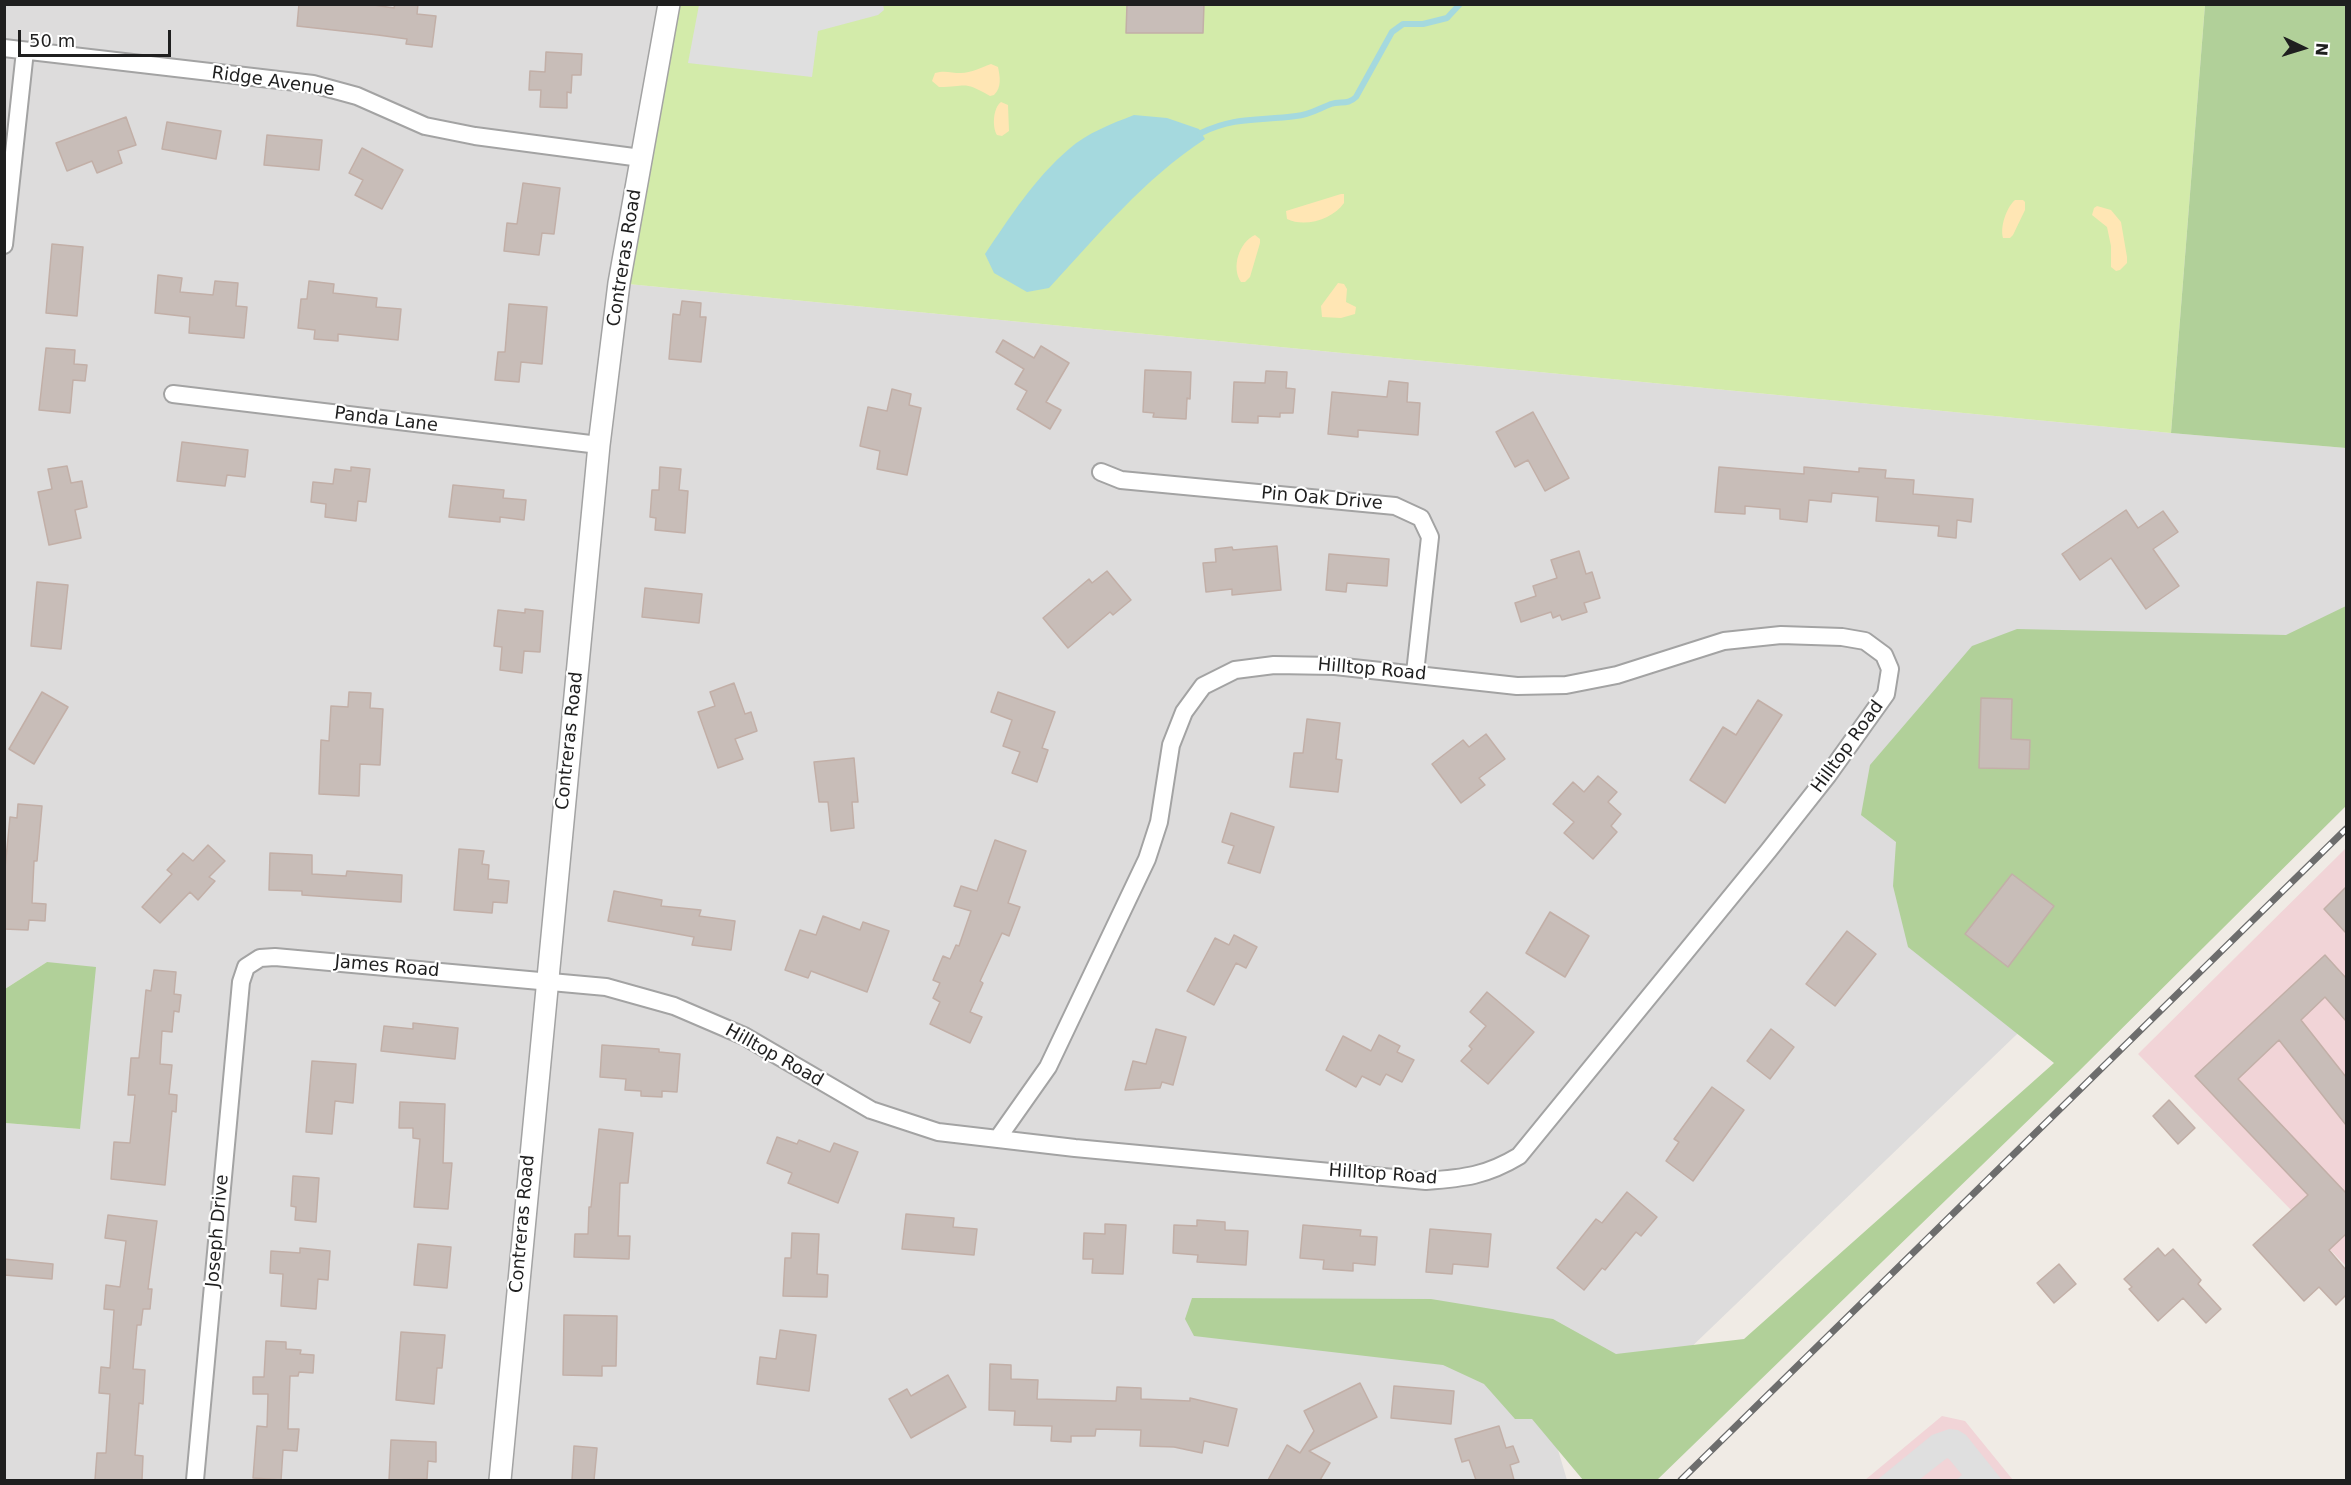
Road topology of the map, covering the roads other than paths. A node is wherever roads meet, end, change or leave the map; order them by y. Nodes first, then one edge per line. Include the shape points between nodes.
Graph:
1 (669, 4) edge
2 (4, 48) edge
3 (25, 51) junction
4 (640, 158) junction
5 (4, 245) edge
6 (173, 394) dead end
7 (599, 445) junction
8 (1101, 472) dead end
9 (1415, 673) junction
10 (547, 981) junction
11 (241, 982) joint
12 (998, 1138) junction
13 (195, 1480) edge
14 (500, 1480) edge

1 - 4 street, Contreras Road
2 - 3 street, Ridge Avenue
3 - 4 street, Ridge Avenue via 314,84 357,96 425,126
3 - 5 street
4 - 7 street, Contreras Road
6 - 7 street, Panda Lane
7 - 10 street, Contreras Road
8 - 9 street, Pin Oak Drive via 1121,480 1395,506 1421,518 1430,537
9 - 12 street, Hilltop Road via 1274,665 1235,670 1203,687 1184,712 1171,745 1159,822 1147,859 1048,1067
9 - 12 street, Hilltop Road via 1517,686 1566,685 1617,675 1724,641 1781,635 1865,641 1884,655 1890,669 1886,694 1828,775 1519,1155 1497,1169 1462,1179 1426,1181
10 - 11 street, James Road via 275,957 260,958 246,967
10 - 12 street, Hilltop Road via 617,990 674,1006 744,1036 871,1110 938,1132
10 - 14 street, Contreras Road
11 - 13 street, Joseph Drive

